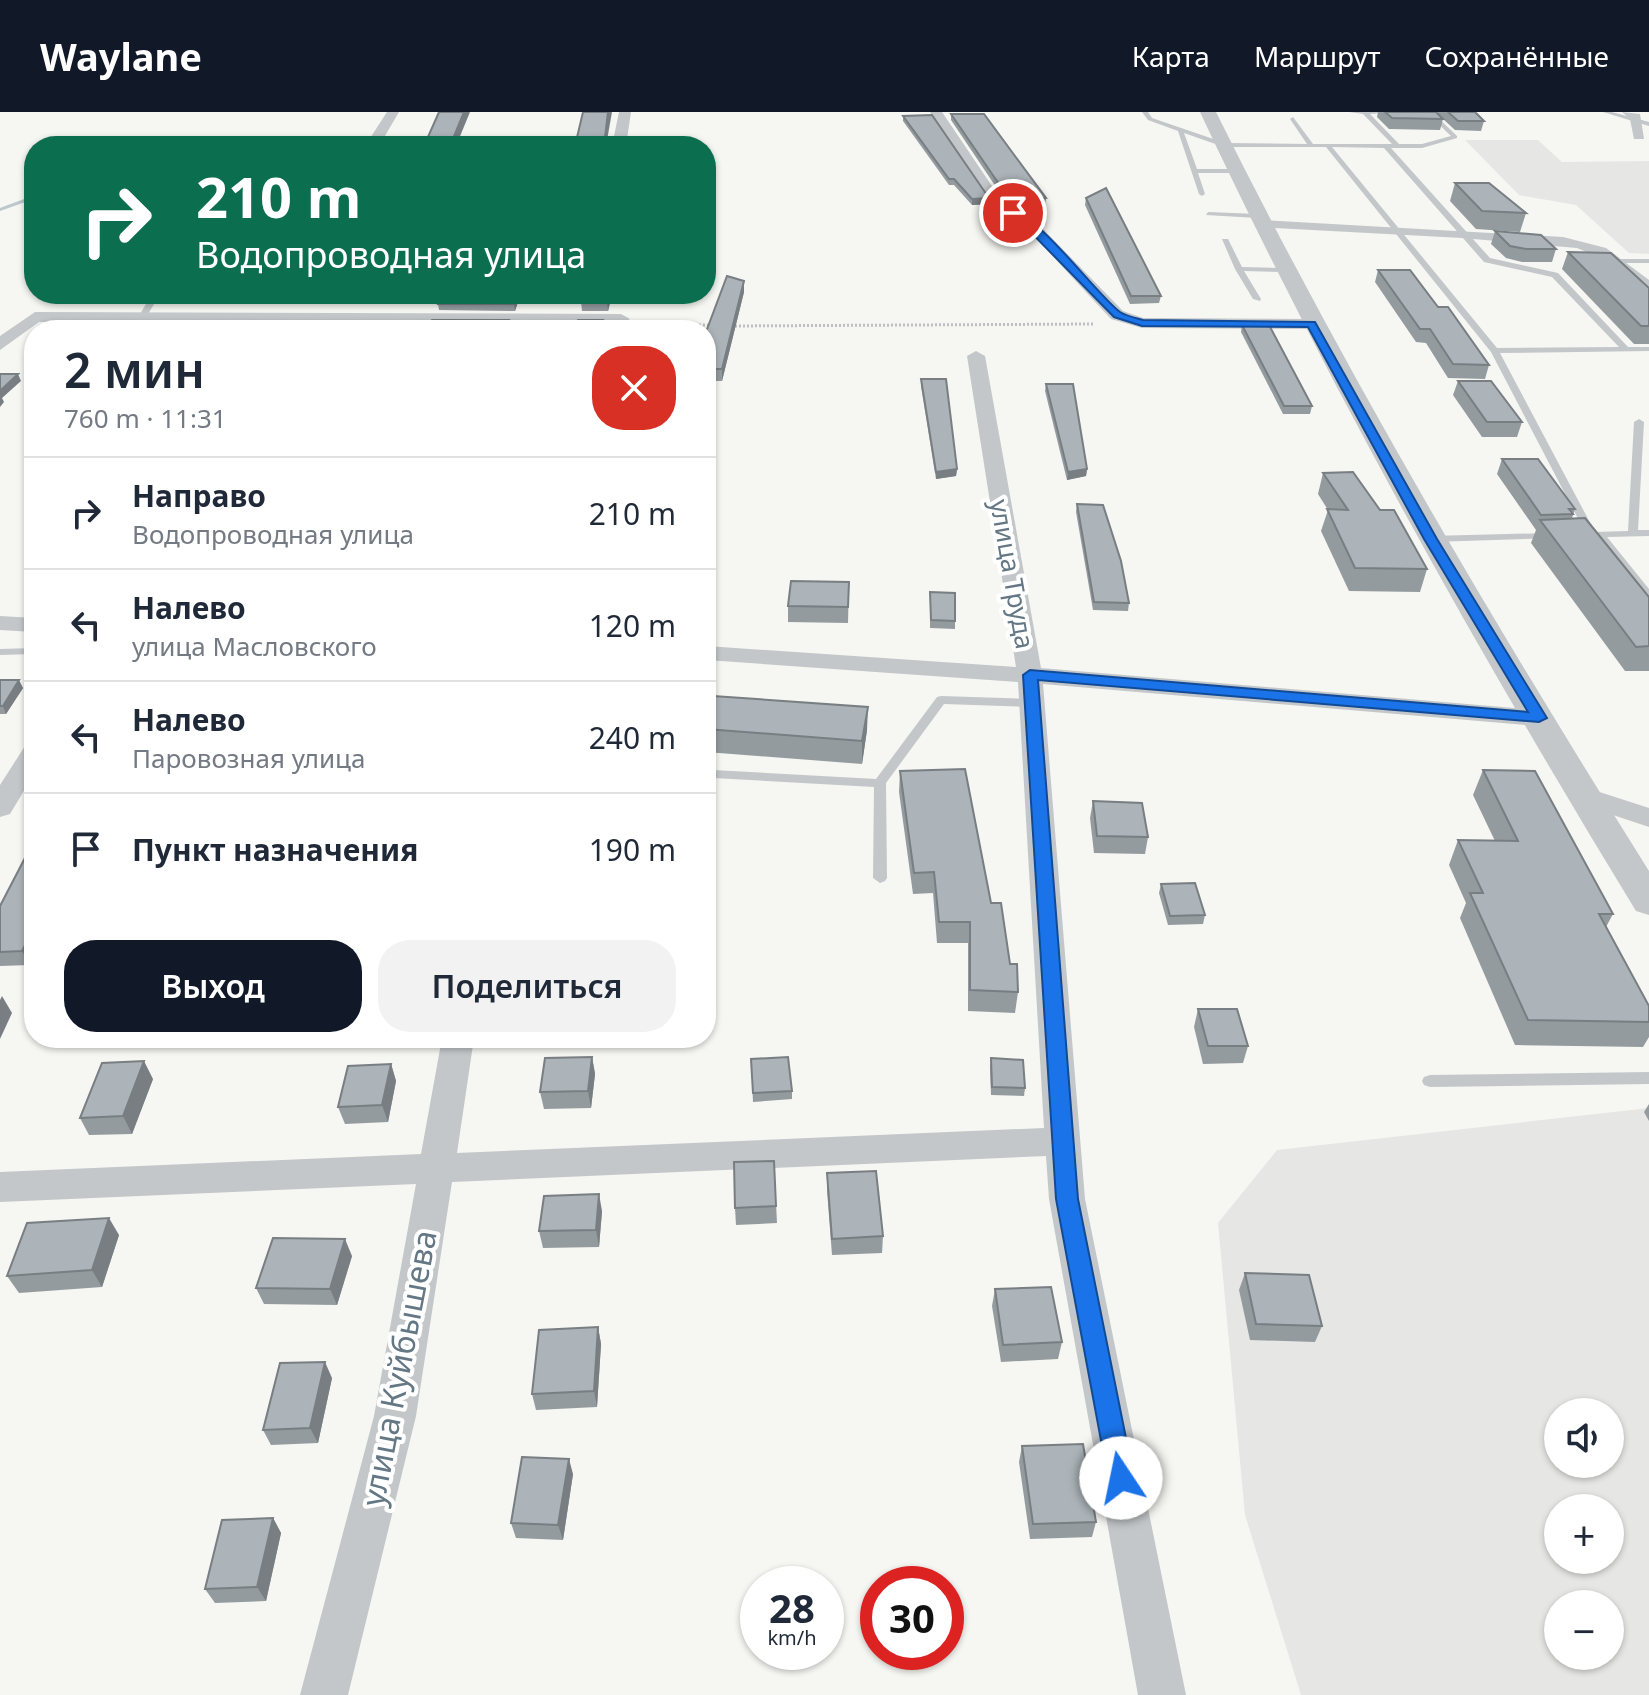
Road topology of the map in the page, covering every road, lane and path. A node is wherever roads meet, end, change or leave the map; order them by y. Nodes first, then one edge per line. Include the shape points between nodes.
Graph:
1 (393, 112) edge
2 (625, 112) edge
3 (936, 112) edge
4 (1145, 112) edge
5 (1208, 112) edge
6 (1352, 112) edge
7 (1365, 112) edge
8 (1404, 112) edge
9 (1429, 112) edge
10 (1606, 112) edge
11 (1416, 113) edge
12 (1638, 118) edge
13 (1293, 119) dead end
14 (1180, 129) junction
15 (378, 136) edge
16 (621, 136) edge
17 (1644, 140) edge
18 (1224, 145) junction
19 (1312, 146) junction
20 (1328, 146) junction
21 (1397, 146) junction
22 (1387, 147) junction
23 (1194, 171) junction
24 (1236, 171) junction
25 (1202, 194) dead end
26 (1208, 214) dead end
27 (1258, 220) junction
28 (1393, 230) junction
29 (1462, 233) junction
30 (1225, 241) dead end
31 (1617, 261) junction
32 (1649, 261) edge
33 (1239, 269) junction
34 (1283, 270) junction
35 (1649, 288) edge
36 (1257, 299) dead end
37 (150, 304) edge
38 (620, 318) edge
39 (141, 319) junction
40 (31, 320) edge
41 (164, 320) edge
42 (409, 320) edge
43 (1142, 323) junction
44 (1312, 324) junction
45 (716, 325) edge
46 (24, 326) edge
47 (0, 345) edge
48 (1649, 349) edge
49 (1626, 350) junction
50 (1495, 351) junction
51 (976, 356) dead end
52 (1639, 422) dead end
53 (1649, 456) edge
54 (1636, 470) junction
55 (1649, 533) edge
56 (1633, 534) junction
57 (1596, 535) junction
58 (1430, 539) junction
59 (1649, 596) edge
60 (0, 623) edge
61 (24, 624) edge
62 (24, 651) edge
63 (0, 652) edge
64 (716, 654) edge
65 (1031, 689) junction
66 (1539, 718) junction
67 (24, 768) edge
68 (716, 774) edge
69 (880, 783) junction
70 (1584, 796) junction
71 (0, 808) edge
72 (1649, 818) edge
73 (880, 878) dead end
74 (1649, 902) edge
75 (456, 1048) edge
76 (1649, 1078) edge
77 (1430, 1081) dead end
78 (1063, 1141) junction
79 (435, 1168) junction
80 (0, 1187) edge
81 (324, 1695) edge
82 (1162, 1695) edge

1 - 15 street
2 - 16 street
3 - 43 street via 991,195 1036,230 1117,315
4 - 14 lane via 1150,119
5 - 18 street
6 - 7 lane
7 - 8 lane
7 - 21 lane
9 - 11 lane
9 - 21 lane via 1455,137
10 - 12 lane
12 - 17 street
13 - 19 lane
14 - 18 lane
14 - 23 lane
18 - 19 lane
18 - 24 street
19 - 20 lane
20 - 22 lane
20 - 28 lane
21 - 22 lane
22 - 29 lane
23 - 24 lane
23 - 25 lane
24 - 27 street
26 - 27 lane
27 - 28 street
27 - 34 street
28 - 29 street
28 - 50 lane
29 - 31 street via 1488,240 1590,247
29 - 49 lane via 1487,260 1555,275
30 - 33 lane
31 - 32 lane
31 - 35 street
33 - 34 lane
33 - 36 lane
34 - 44 street
37 - 39 lane
38 - 42 street
39 - 40 street
39 - 41 street
43 - 44 street
43 - 45 path
44 - 58 street
46 - 47 street
48 - 49 lane
49 - 50 lane
50 - 57 lane
51 - 65 street, улица Труда
52 - 54 lane
53 - 54 lane
54 - 56 lane
55 - 56 lane
56 - 57 lane
57 - 58 lane
57 - 59 lane
58 - 66 street
60 - 61 street
62 - 63 lane
64 - 65 street
65 - 66 street
65 - 69 lane via 941,700
65 - 78 street, улица Труда
66 - 70 street
67 - 71 street
68 - 69 lane
69 - 73 lane
70 - 72 street
70 - 74 street
75 - 79 street, улица Куйбышева
76 - 77 lane
78 - 79 street
78 - 82 street, улица Труда via 1067,1199
79 - 80 street
79 - 81 street, улица Куйбышева via 395,1416

